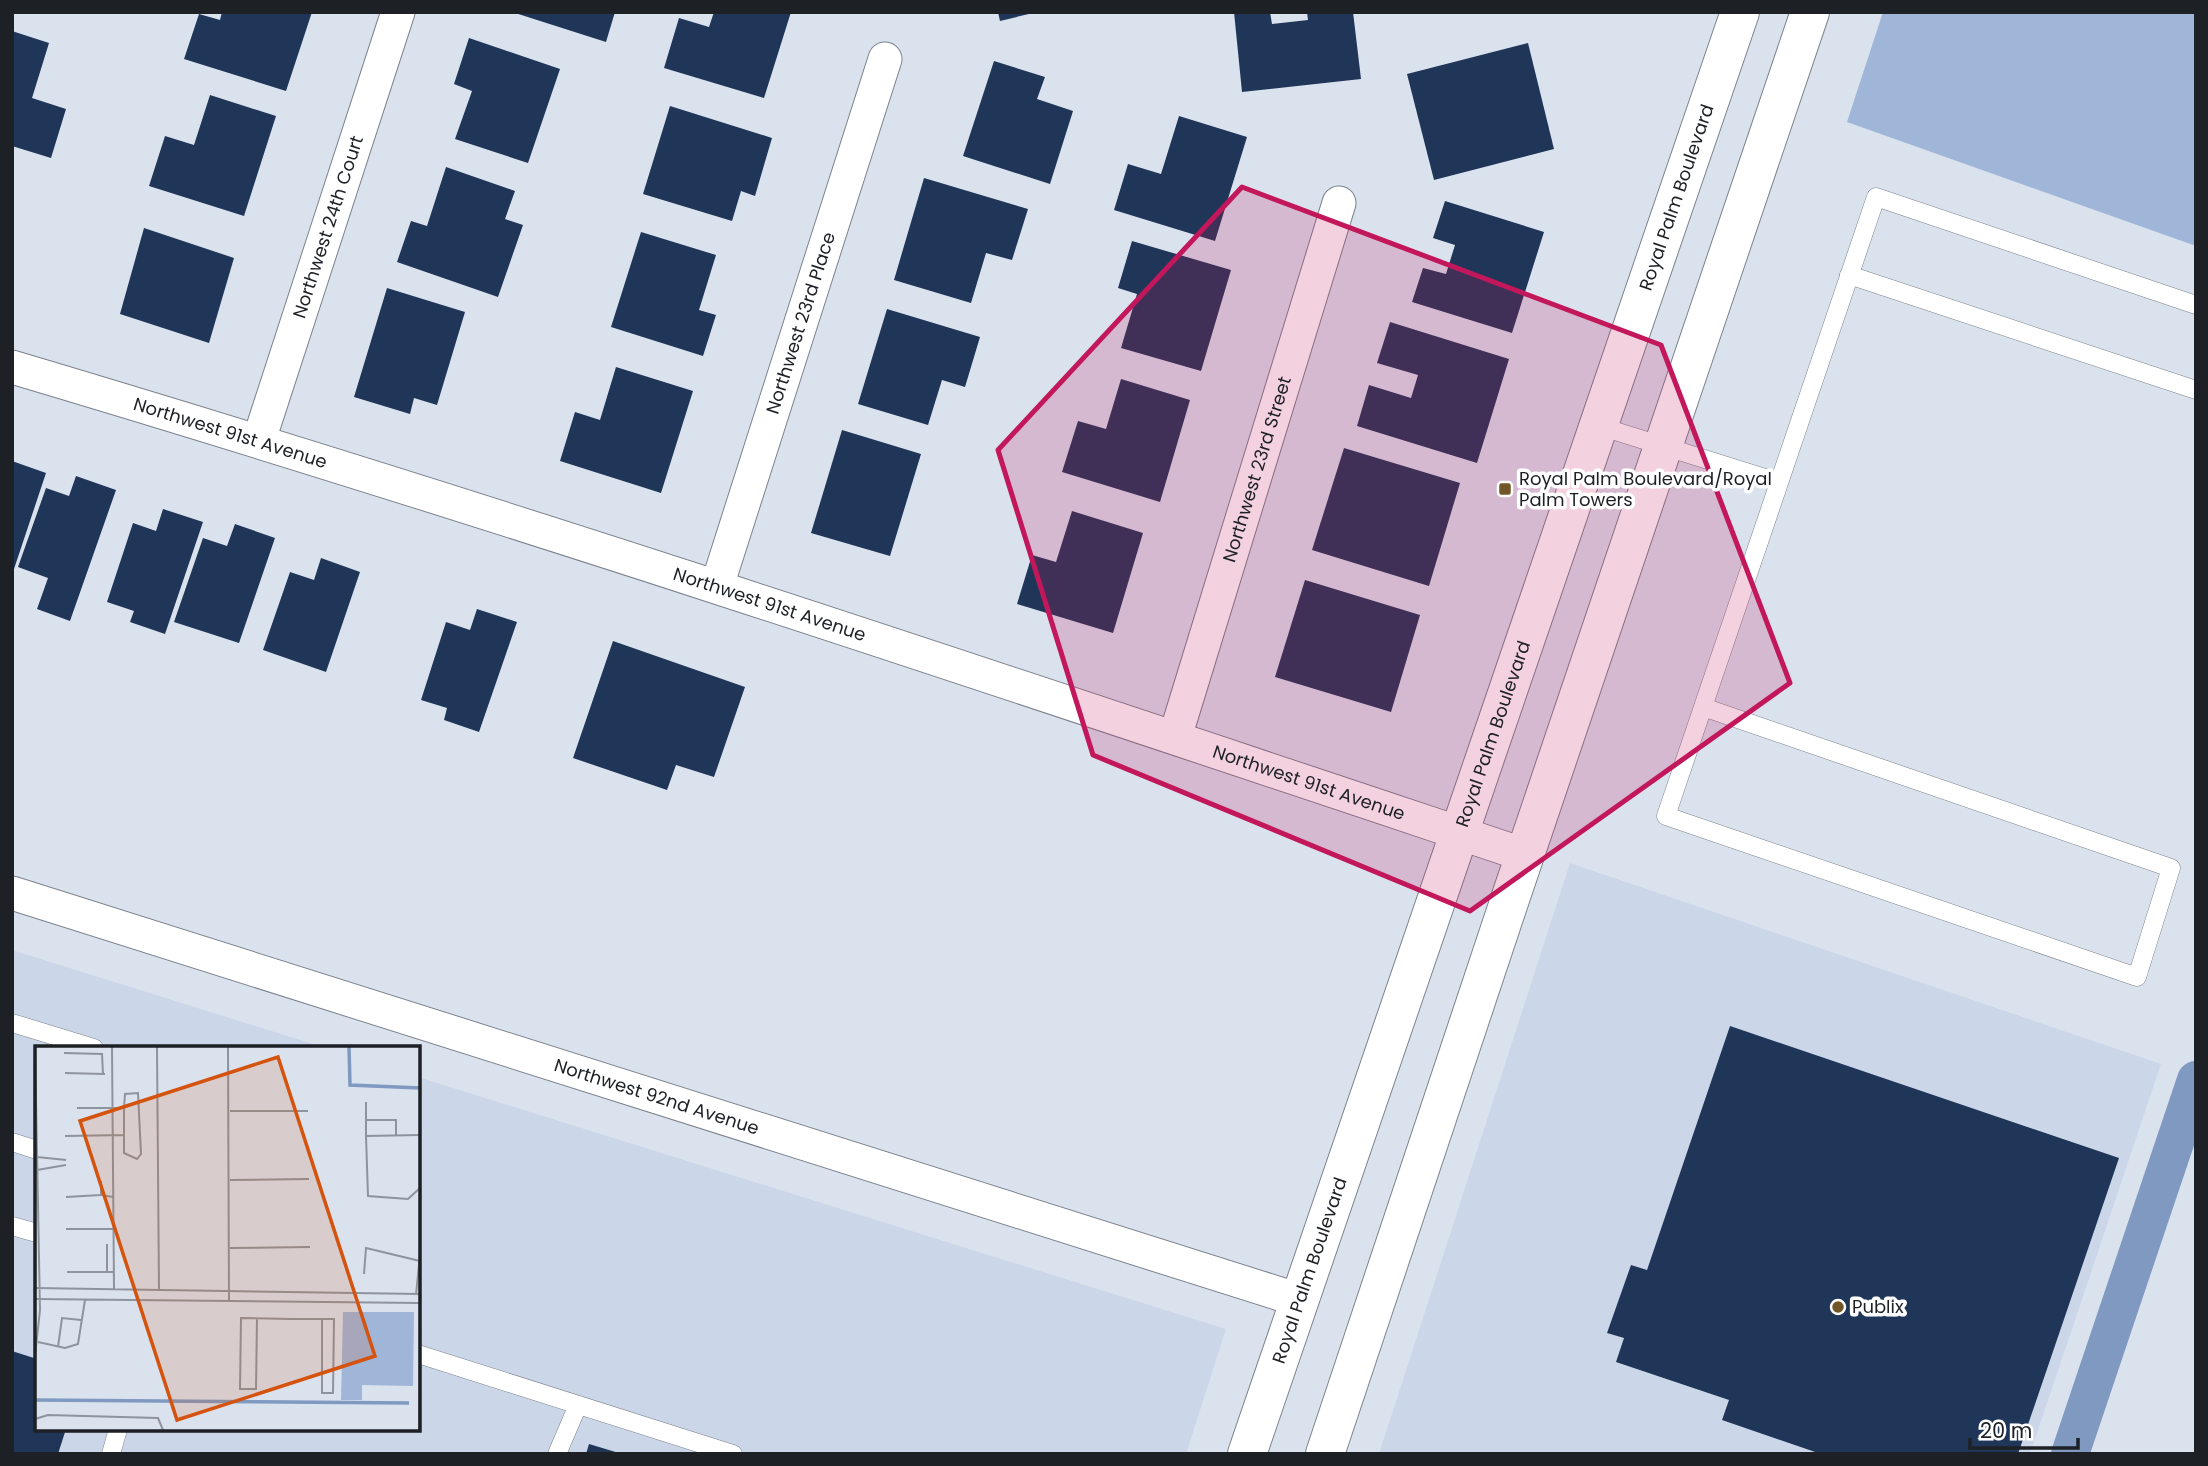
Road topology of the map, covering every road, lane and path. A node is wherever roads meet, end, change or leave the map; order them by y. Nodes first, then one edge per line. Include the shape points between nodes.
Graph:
1 (398, 12) edge
2 (1740, 12) edge
3 (1811, 12) edge
4 (886, 59) dead end
5 (1339, 203) dead end
6 (1849, 275) junction
7 (2196, 305) edge
8 (12, 367) edge
9 (2196, 390) edge
10 (1599, 426) junction
11 (259, 440) junction
12 (1663, 446) junction
13 (1778, 482) junction
14 (717, 586) junction
15 (1703, 707) junction
16 (1175, 737) junction
17 (1460, 833) junction
18 (1525, 855) junction
19 (12, 893) edge
20 (12, 1023) edge
21 (87, 1046) edge
22 (12, 1143) edge
23 (35, 1149) edge
24 (12, 1226) edge
25 (35, 1233) edge
26 (1299, 1300) junction
27 (420, 1355) edge
28 (578, 1405) junction
29 (117, 1431) edge
30 (111, 1454) edge
31 (557, 1454) edge
32 (733, 1454) edge
33 (1247, 1454) edge
34 (1325, 1454) edge

1 - 11 street, Northwest 24th Court
2 - 10 main road, Royal Palm Boulevard
3 - 12 main road
4 - 14 street, Northwest 23rd Place
5 - 16 street, Northwest 23rd Street
6 - 7 lane via 1876,197
6 - 9 lane
6 - 13 lane
8 - 11 street, Northwest 91st Avenue
10 - 12 lane
10 - 17 main road, Royal Palm Boulevard
11 - 14 street, Northwest 91st Avenue
12 - 13 lane
12 - 18 main road
13 - 15 lane
14 - 16 street, Northwest 91st Avenue
15 - 15 lane via 2171,868 2137,977 1666,816
16 - 17 street, Northwest 91st Avenue
17 - 18 street, Northwest 91st Avenue
17 - 26 main road, Royal Palm Boulevard
18 - 34 main road
19 - 26 street, Northwest 92nd Avenue
20 - 21 lane
22 - 23 lane
24 - 25 lane
26 - 33 main road, Royal Palm Boulevard
27 - 28 lane
28 - 31 lane
28 - 32 lane
29 - 30 lane

